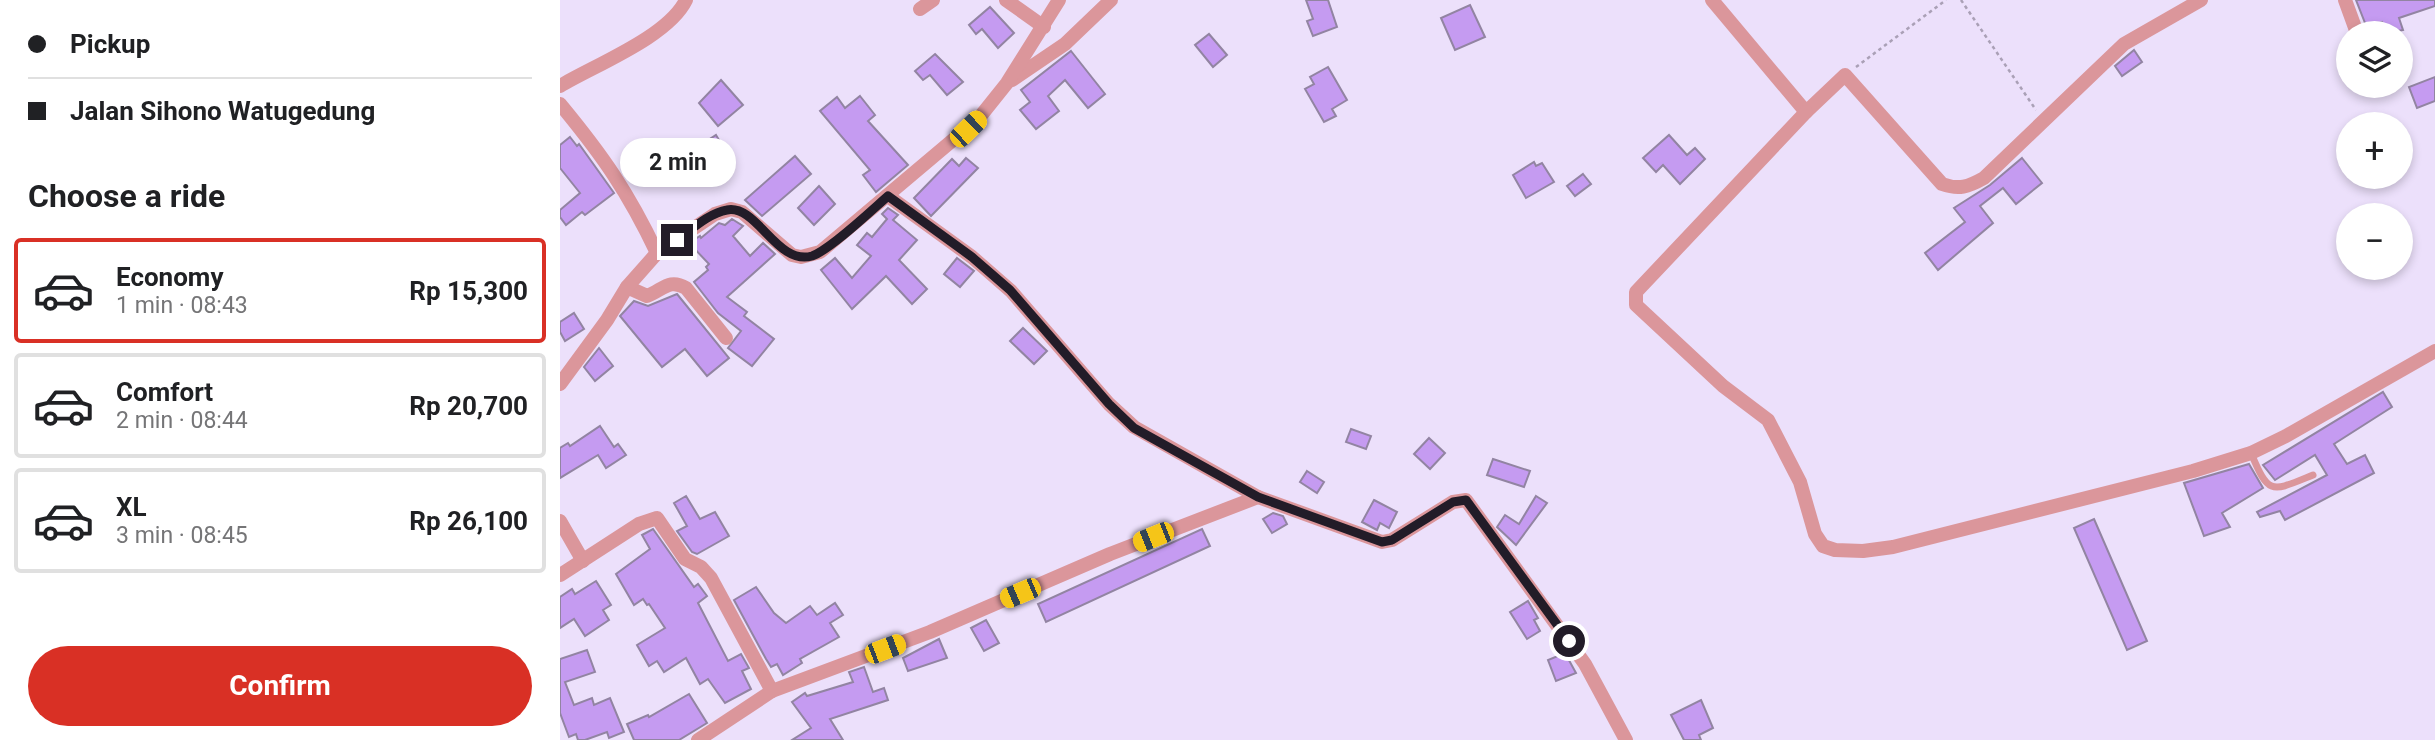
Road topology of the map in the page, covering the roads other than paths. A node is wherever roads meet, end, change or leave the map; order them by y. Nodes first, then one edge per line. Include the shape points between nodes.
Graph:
1 (686, 0) edge
2 (933, 0) edge
3 (1006, 0) edge
4 (1059, 0) edge
5 (1111, 0) edge
6 (1713, 0) edge
7 (2201, 0) edge
8 (2344, 0) edge
9 (920, 9) dead end
10 (2352, 21) edge
11 (1044, 27) junction
12 (1007, 83) junction
13 (560, 86) edge
14 (560, 104) edge
15 (1806, 112) junction
16 (888, 196) junction
17 (657, 253) junction
18 (627, 287) junction
19 (726, 338) dead end
20 (2435, 351) edge
21 (560, 384) edge
22 (2251, 453) junction
23 (2313, 475) dead end
24 (1258, 497) junction
25 (560, 521) edge
26 (583, 561) junction
27 (560, 575) edge
28 (772, 691) junction
29 (698, 740) edge
30 (1626, 740) edge

1 - 13 street via 672,19 637,43
2 - 9 street
3 - 11 street
4 - 11 street
5 - 12 street via 1065,44
6 - 15 street
7 - 15 street via 2124,44 1984,178 1969,186 1942,184 1845,75
8 - 10 street
11 - 12 street
12 - 16 street via 956,140
14 - 17 street via 628,192
15 - 22 street via 1634,299 1723,386 1768,420 1800,482 1815,534 1824,546 1863,551 1893,547
16 - 17 street via 812,256 792,255 741,212 731,209 715,214
16 - 24 street via 1010,290 1134,428
17 - 18 street
18 - 19 street via 647,296 671,282 678,283
18 - 21 street
20 - 22 street
22 - 23 lane via 2262,481 2271,487
24 - 28 street via 1110,554 930,632
24 - 30 street via 1382,542 1453,502 1466,500 1585,664
25 - 26 street
26 - 27 street
26 - 28 street via 639,524 657,518 685,559 701,566 711,578
28 - 29 street

